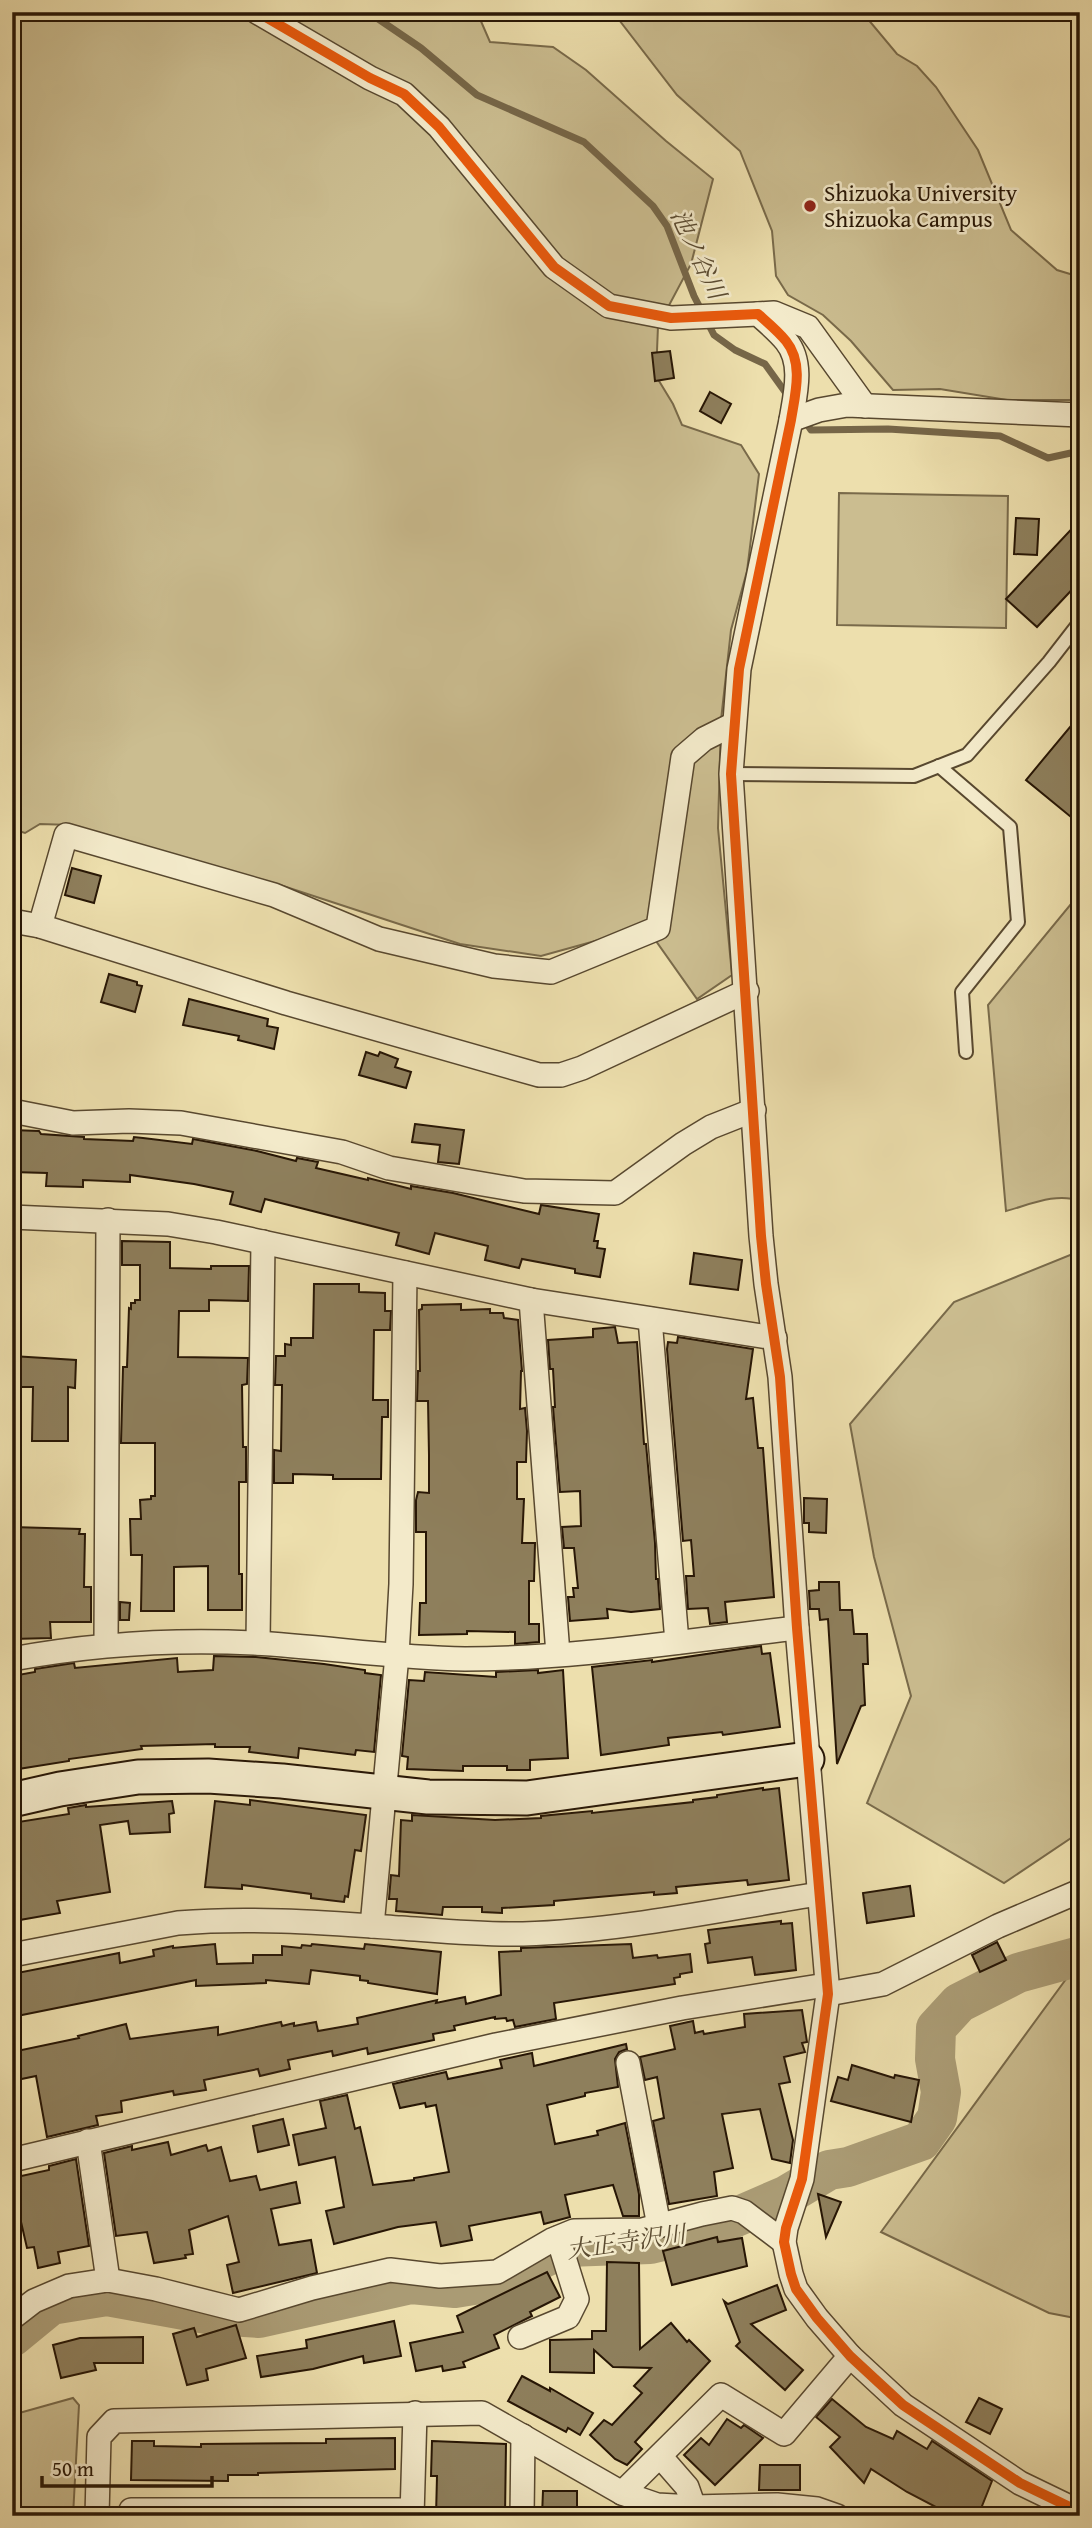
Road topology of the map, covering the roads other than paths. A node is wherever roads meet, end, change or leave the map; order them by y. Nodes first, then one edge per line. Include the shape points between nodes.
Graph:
1 (257, 12) edge
2 (758, 314) junction
3 (865, 406) junction
4 (1080, 415) edge
5 (790, 420) junction
6 (1080, 622) edge
7 (734, 724) junction
8 (939, 766) junction
9 (731, 774) junction
10 (12, 921) edge
11 (40, 926) junction
12 (747, 991) junction
13 (966, 1052) dead end
14 (754, 1110) junction
15 (12, 1111) edge
16 (12, 1217) edge
17 (108, 1220) junction
18 (263, 1242) junction
19 (405, 1273) junction
20 (531, 1300) junction
21 (649, 1319) junction
22 (775, 1338) junction
23 (797, 1628) junction
24 (677, 1642) junction
25 (258, 1643) junction
26 (106, 1645) junction
27 (558, 1654) junction
28 (397, 1655) junction
29 (12, 1659) edge
30 (807, 1759) junction
31 (384, 1793) junction
32 (12, 1800) edge
33 (1080, 1891) edge
34 (819, 1895) junction
35 (372, 1926) junction
36 (12, 1955) edge
37 (827, 1989) junction
38 (628, 2063) dead end
39 (88, 2141) junction
40 (12, 2160) edge
41 (659, 2226) junction
42 (784, 2242) junction
43 (560, 2244) junction
44 (108, 2280) junction
45 (12, 2318) edge
46 (520, 2337) dead end
47 (850, 2356) junction
48 (415, 2413) junction
49 (523, 2436) junction
50 (660, 2456) junction
51 (622, 2493) junction
52 (694, 2507) junction
53 (1080, 2512) edge
54 (412, 2513) edge
55 (97, 2516) edge
56 (132, 2516) edge
57 (522, 2516) edge
58 (837, 2516) edge

1 - 2 street via 404,94 439,127 554,267 609,306 671,318
2 - 3 street via 774,313 808,327
2 - 5 street via 787,341 795,358 797,382
3 - 4 street
3 - 5 street via 819,410
5 - 7 street via 739,669
6 - 8 lane via 967,755
7 - 9 street
7 - 11 street via 704,739 683,757 658,928 551,972 494,966 379,939 274,895 66,835
8 - 9 lane via 914,776
8 - 13 lane via 1010,827 1018,922 962,992
9 - 12 street
10 - 11 street
11 - 12 street via 539,1075 561,1075 582,1068
12 - 14 street
14 - 15 street via 692,1138 615,1193 524,1191 389,1168 342,1152 181,1123 73,1123
14 - 22 street via 761,1236
16 - 17 street
17 - 18 street via 168,1224
17 - 26 street
18 - 19 street
18 - 25 street
19 - 20 street
19 - 28 street
20 - 21 street
20 - 27 street
21 - 22 street
21 - 24 street
22 - 23 street
23 - 24 street
23 - 30 street
24 - 27 street
25 - 26 street
25 - 28 street
26 - 29 street
27 - 28 street
28 - 31 street
30 - 31 street via 527,1798
30 - 34 street
31 - 32 street via 282,1781 174,1776 104,1782
31 - 35 street
33 - 37 street via 883,1984
34 - 35 street via 616,1926 534,1933
34 - 37 street
35 - 36 street via 236,1919 190,1922
37 - 39 street via 682,2008 496,2045
37 - 42 street via 798,2190
38 - 41 street
39 - 40 street
39 - 44 street
41 - 42 street via 732,2208
41 - 43 street via 642,2231 574,2231
42 - 47 street via 796,2289
43 - 44 street via 497,2272 440,2276 390,2270 239,2310
43 - 46 street via 577,2299 568,2317
44 - 45 street via 69,2286 34,2301
47 - 50 street via 784,2434 721,2395
47 - 53 street via 931,2426 1020,2483
48 - 49 street via 482,2413
48 - 54 street
48 - 55 street via 114,2421 99,2437
49 - 51 street
49 - 57 street
50 - 51 street
50 - 52 street via 687,2487
51 - 52 street via 657,2505
52 - 58 street via 776,2505
54 - 56 street via 131,2510

